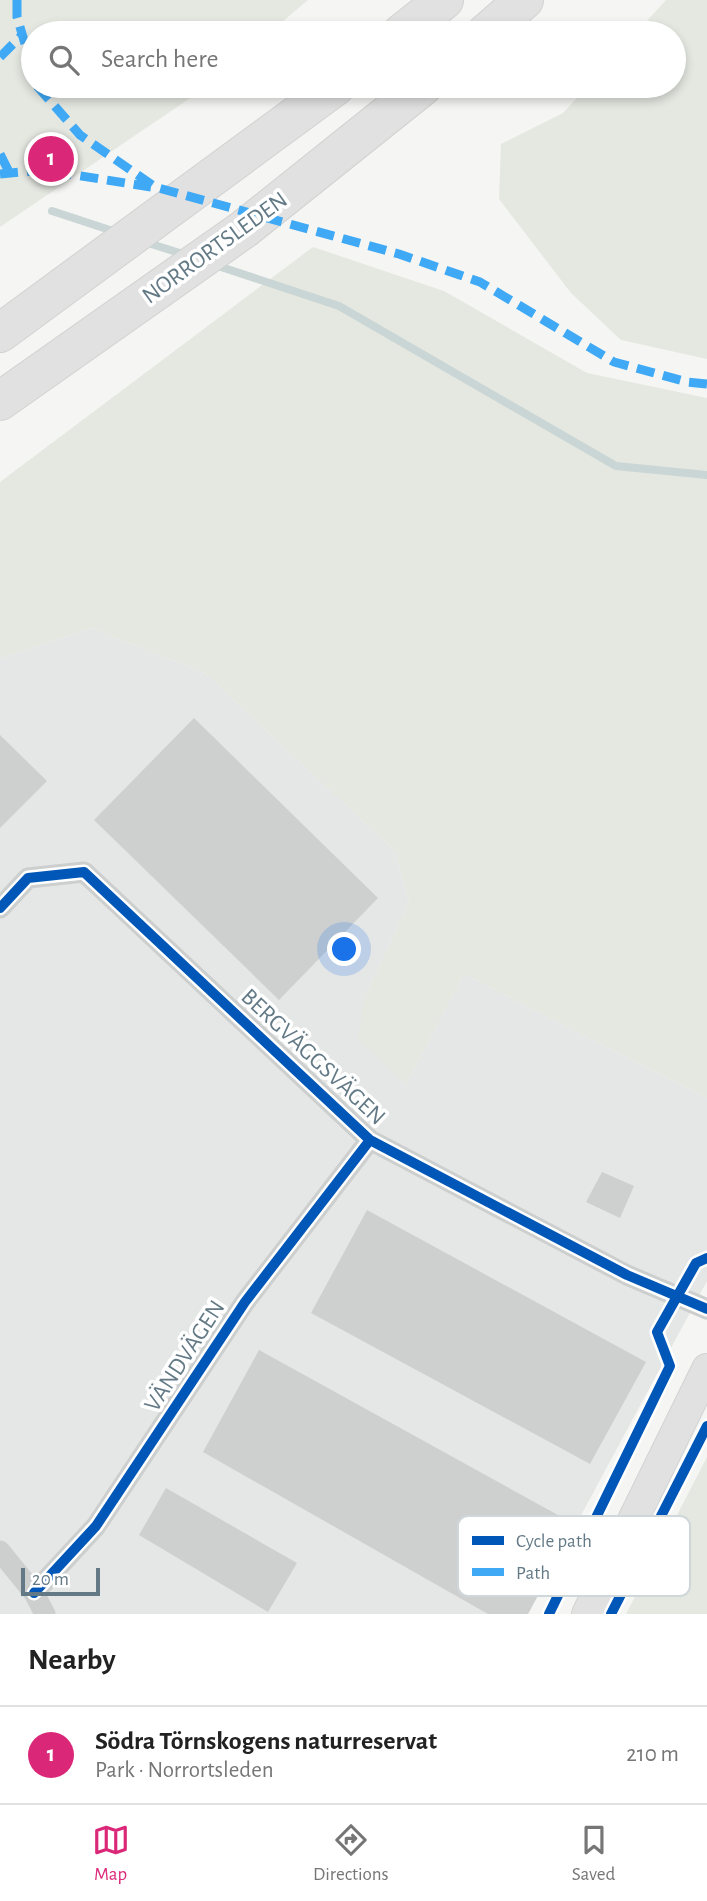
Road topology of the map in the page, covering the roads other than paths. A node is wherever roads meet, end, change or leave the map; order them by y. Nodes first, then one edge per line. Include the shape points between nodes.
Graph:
1 (444, 0) edge
2 (524, 0) edge
3 (417, 21) edge
4 (500, 21) edge
5 (319, 98) edge
6 (408, 98) edge
7 (0, 333) edge
8 (0, 401) edge
9 (0, 908) edge
10 (370, 1140) junction
11 (707, 1309) edge
12 (707, 1369) edge
13 (635, 1516) edge
14 (0, 1551) edge
15 (34, 1594) junction
16 (596, 1596) edge
17 (45, 1614) edge
18 (587, 1614) edge

1 - 3 highway
2 - 4 highway
5 - 7 highway
6 - 8 highway, NORRORTSLEDEN via 244,229
9 - 10 street, BERGVÄGGSVÄGEN via 28,878 84,872
10 - 11 street, BERGVÄGGSVÄGEN via 627,1275
10 - 15 street, VÄNDVÄGEN via 245,1302 96,1527
12 - 13 street
14 - 15 street
15 - 17 street
16 - 18 street

